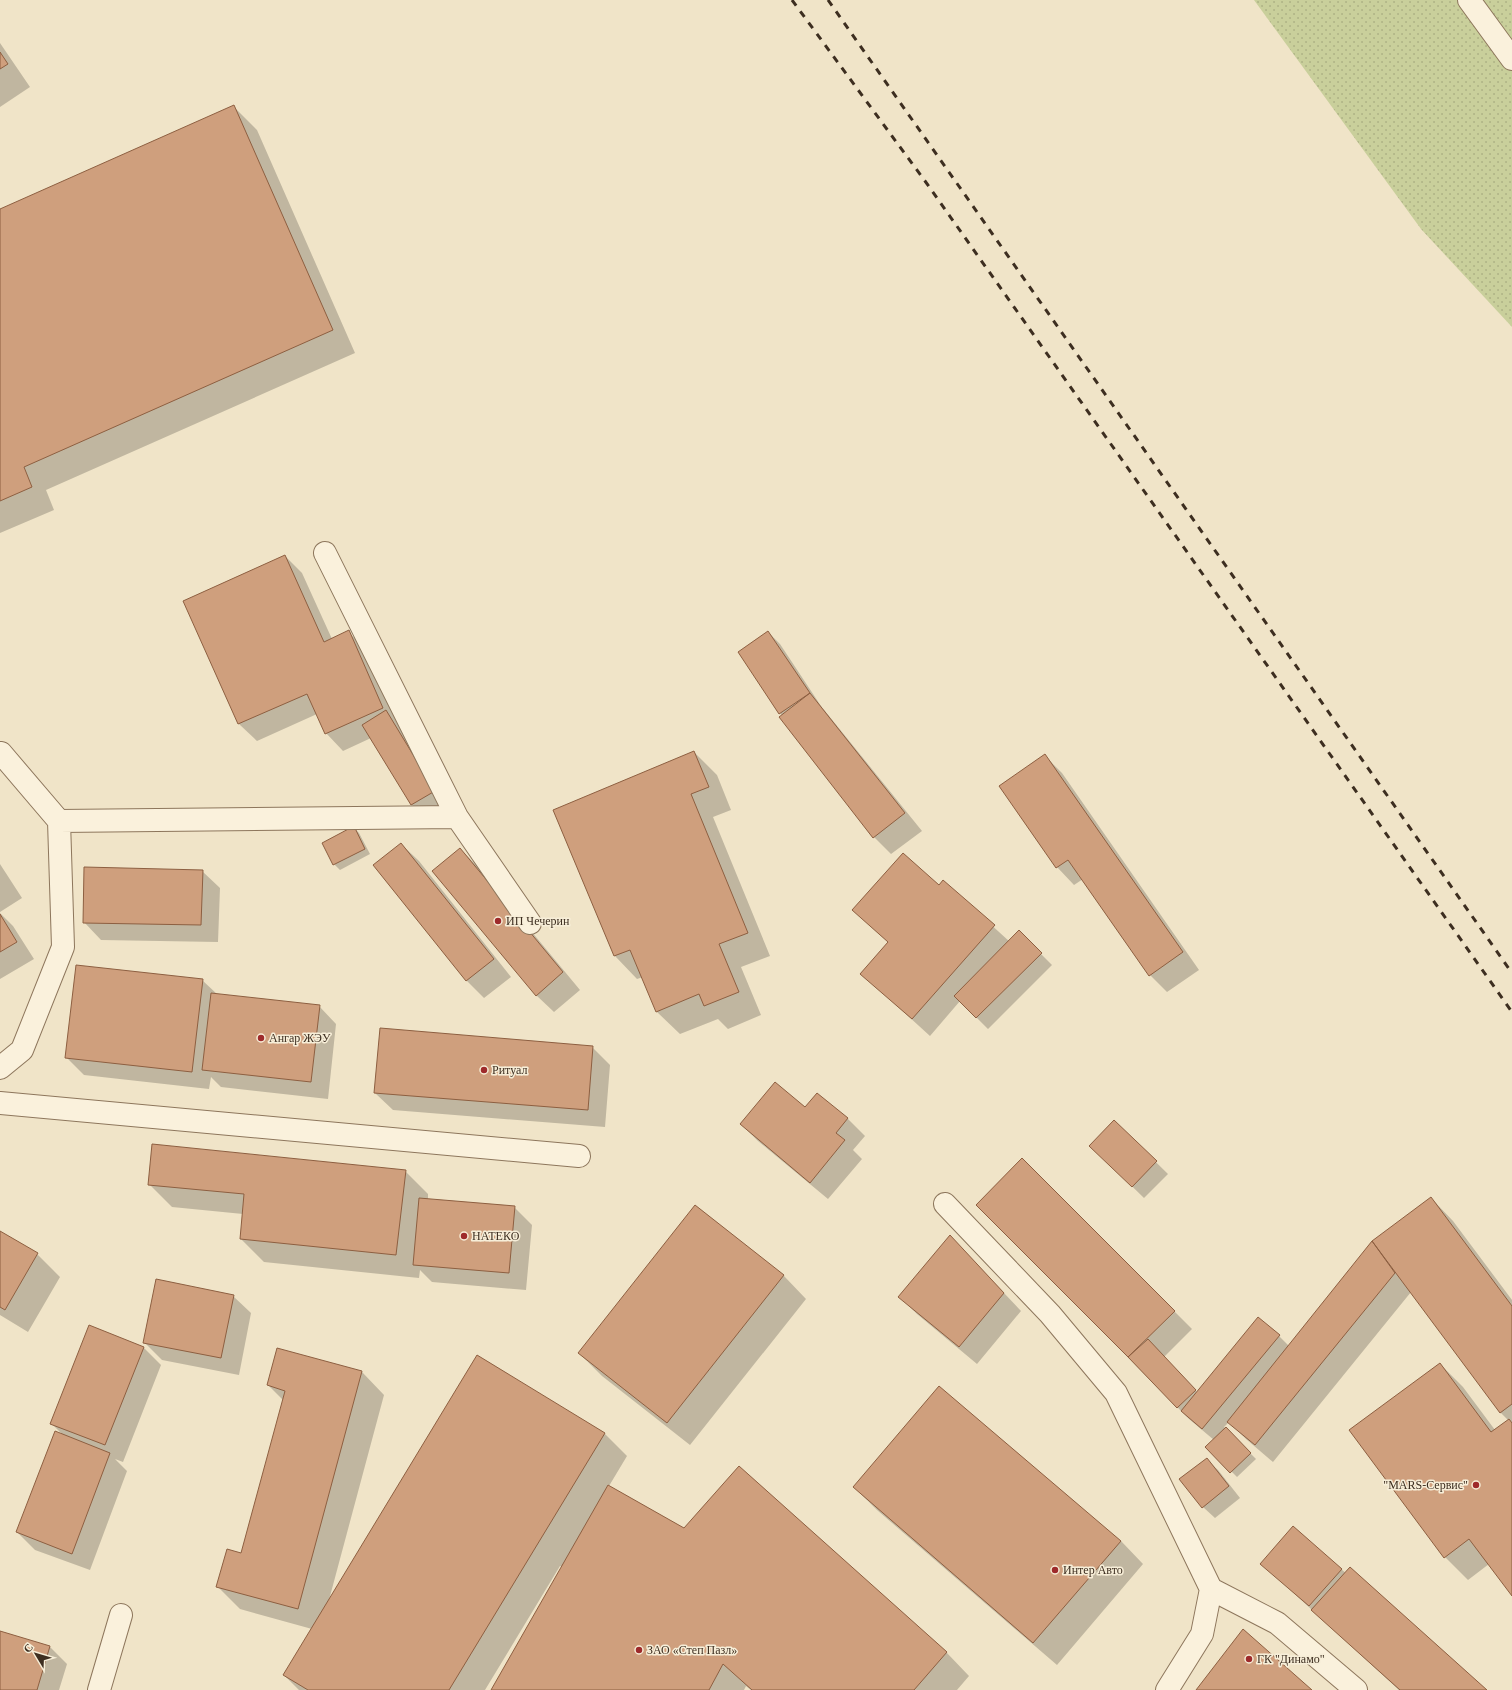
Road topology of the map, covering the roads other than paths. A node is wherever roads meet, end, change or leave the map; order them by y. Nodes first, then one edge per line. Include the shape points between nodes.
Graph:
1 (1469, 0) edge
2 (1512, 59) edge
3 (325, 554) dead end
4 (1, 753) dead end
5 (457, 817) junction
6 (59, 821) junction
7 (530, 923) dead end
8 (0, 1068) edge
9 (0, 1103) edge
10 (579, 1156) dead end
11 (945, 1204) dead end
12 (1211, 1589) junction
13 (121, 1615) dead end
14 (98, 1690) edge
15 (1167, 1690) edge
16 (1356, 1690) edge

1 - 2 street
3 - 5 street
4 - 6 street
5 - 6 street
5 - 7 street
6 - 8 street via 63,947 22,1050
9 - 10 street
11 - 12 street via 1050,1314 1116,1393
12 - 15 street via 1202,1634
12 - 16 street via 1277,1623
13 - 14 street

